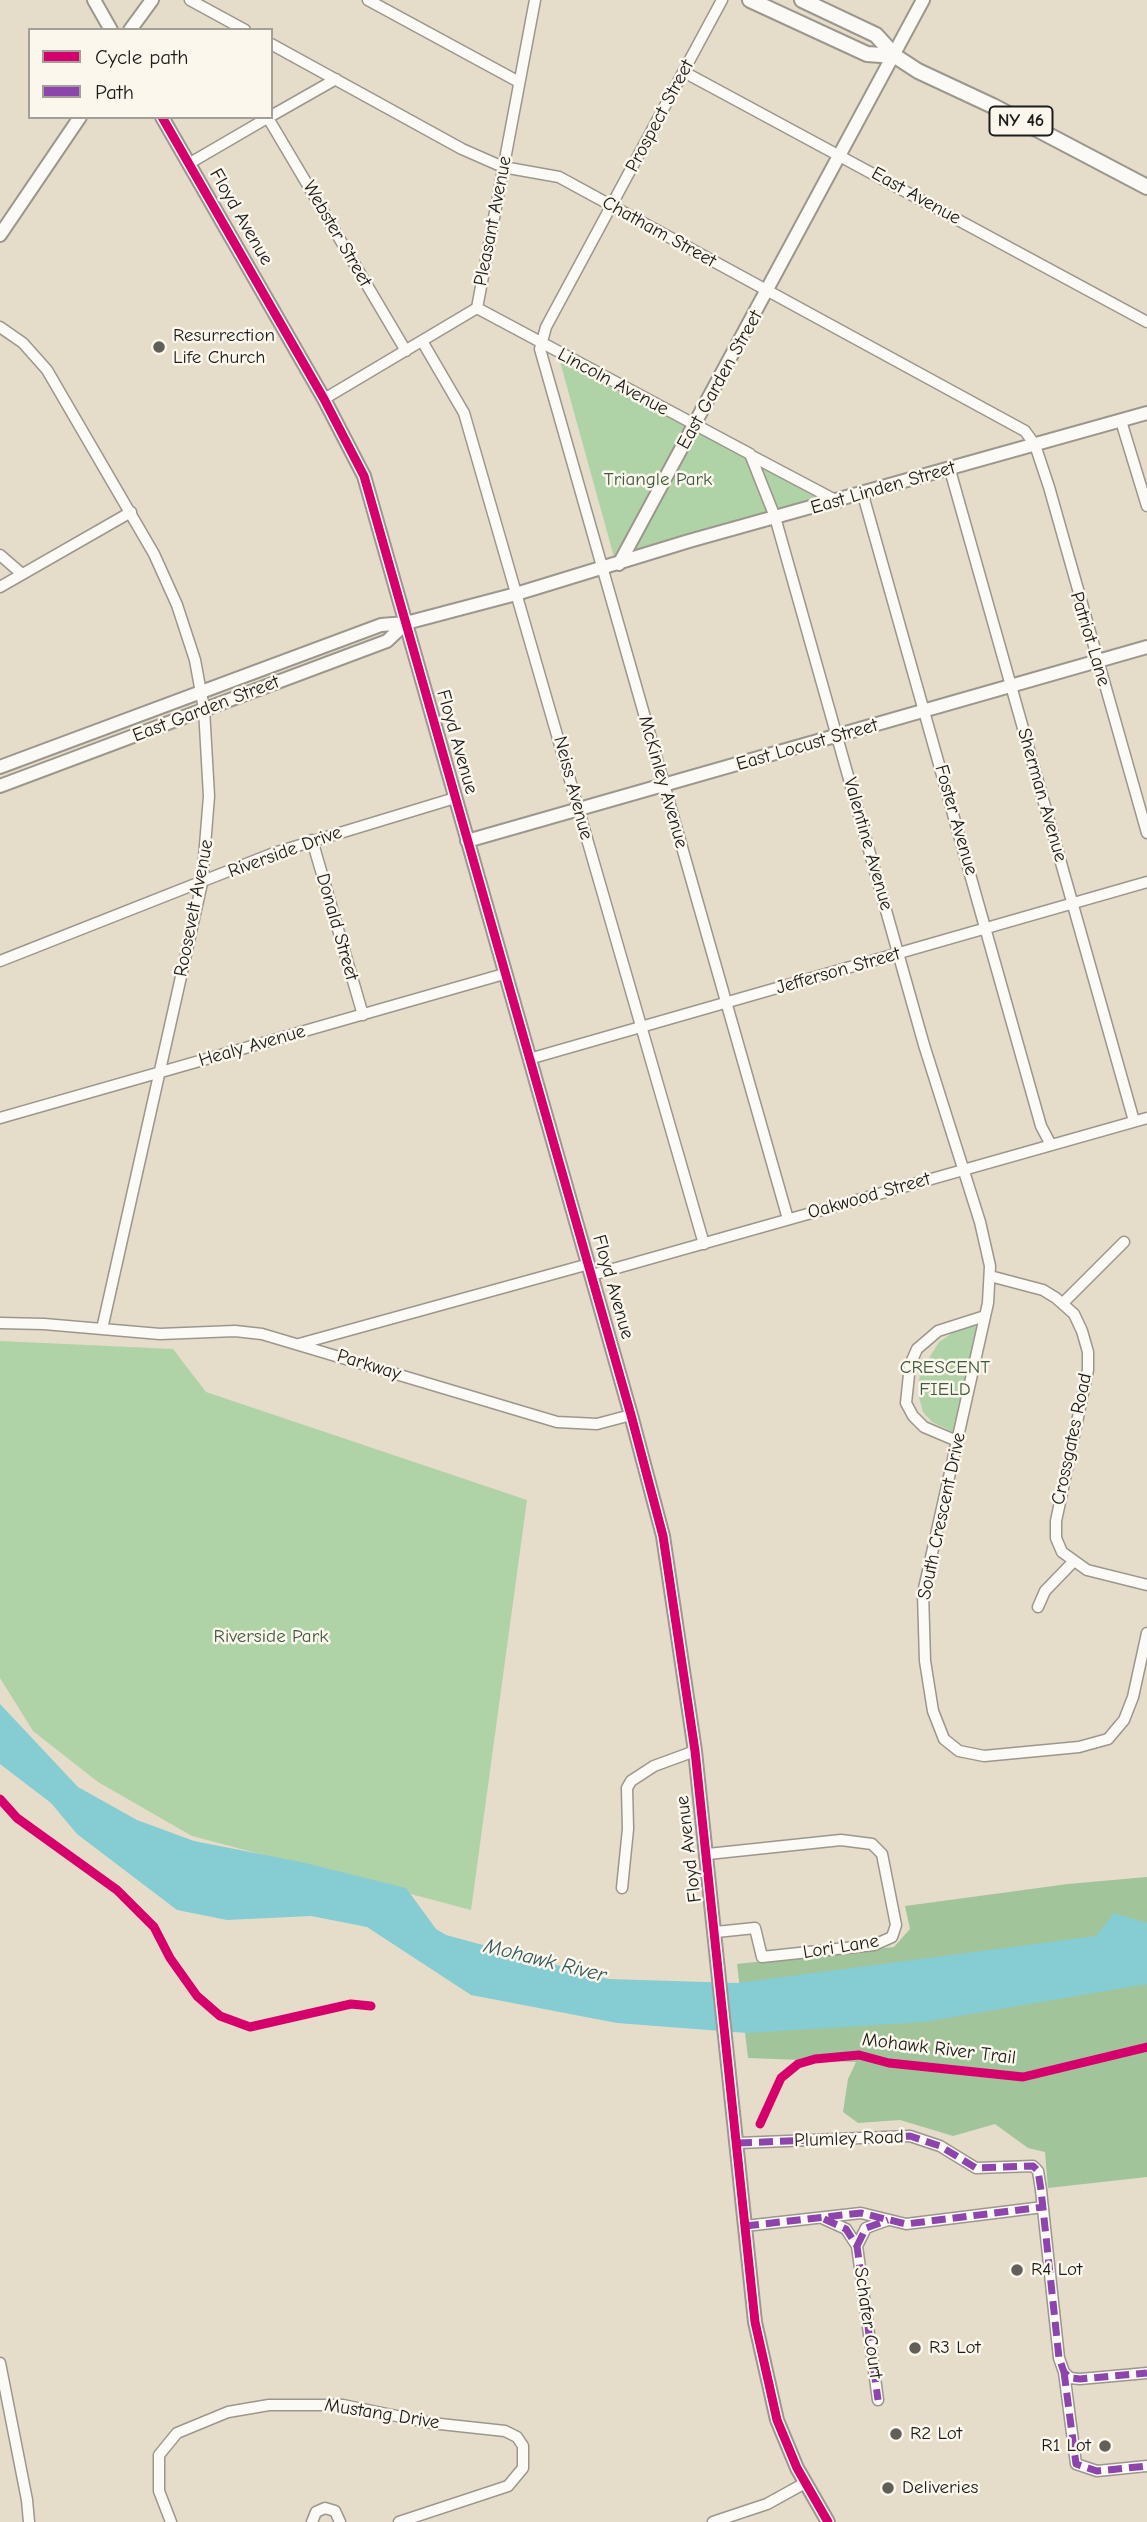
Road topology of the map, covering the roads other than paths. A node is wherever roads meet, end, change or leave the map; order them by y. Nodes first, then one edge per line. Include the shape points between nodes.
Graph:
1 (94, 0) edge
2 (152, 0) edge
3 (190, 0) edge
4 (368, 0) edge
5 (535, 0) edge
6 (722, 0) edge
7 (750, 0) edge
8 (802, 0) edge
9 (923, 0) edge
10 (110, 28) edge
11 (131, 28) edge
12 (241, 28) edge
13 (273, 45) edge
14 (895, 56) junction
15 (684, 72) junction
16 (337, 79) junction
17 (519, 82) junction
18 (273, 115) edge
19 (79, 119) edge
20 (163, 119) edge
21 (267, 119) edge
22 (271, 119) edge
23 (841, 155) junction
24 (190, 163) junction
25 (503, 167) junction
26 (1147, 187) edge
27 (612, 206) junction
28 (0, 235) edge
29 (768, 291) junction
30 (477, 308) junction
31 (1147, 322) edge
32 (0, 327) edge
33 (422, 341) junction
34 (541, 344) junction
35 (405, 351) junction
36 (324, 398) junction
37 (1147, 413) edge
38 (1121, 421) junction
39 (695, 425) junction
40 (1035, 445) junction
41 (750, 454) junction
42 (950, 470) junction
43 (863, 495) junction
44 (839, 502) junction
45 (1147, 506) edge
46 (131, 512) junction
47 (775, 517) junction
48 (0, 555) edge
49 (619, 564) junction
50 (602, 569) junction
51 (22, 574) junction
52 (0, 587) edge
53 (516, 594) junction
54 (406, 623) junction
55 (1147, 647) edge
56 (1098, 663) junction
57 (1011, 687) junction
58 (202, 691) junction
59 (204, 709) junction
60 (924, 712) junction
61 (838, 736) junction
62 (0, 767) edge
63 (0, 786) edge
64 (665, 786) junction
65 (455, 798) junction
66 (579, 811) junction
67 (1147, 833) edge
68 (312, 840) junction
69 (467, 841) junction
70 (1147, 882) edge
71 (202, 883) junction
72 (1073, 904) junction
73 (986, 928) junction
74 (899, 953) junction
75 (0, 960) edge
76 (505, 974) junction
77 (727, 1003) junction
78 (363, 1015) junction
79 (639, 1028) junction
80 (529, 1059) junction
81 (160, 1073) junction
82 (0, 1118) edge
83 (1147, 1118) edge
84 (1134, 1121) junction
85 (1051, 1145) junction
86 (962, 1170) junction
87 (788, 1219) junction
88 (1124, 1242) dead end
89 (704, 1244) junction
90 (590, 1270) junction
91 (990, 1276) junction
92 (1063, 1303) junction
93 (985, 1316) junction
94 (0, 1323) edge
95 (102, 1329) junction
96 (299, 1344) junction
97 (631, 1415) junction
98 (957, 1441) junction
99 (1073, 1562) junction
100 (1147, 1585) edge
101 (1038, 1607) dead end
102 (1147, 1633) edge
103 (695, 1751) junction
104 (708, 1854) junction
105 (622, 1888) dead end
106 (716, 1932) junction
107 (738, 2143) junction
108 (1042, 2207) junction
109 (817, 2218) junction
110 (888, 2220) junction
111 (745, 2226) junction
112 (857, 2246) junction
113 (0, 2367) edge
114 (1063, 2372) junction
115 (1147, 2373) edge
116 (878, 2400) dead end
117 (1147, 2466) edge
118 (805, 2483) junction
119 (29, 2522) edge
120 (171, 2522) edge
121 (312, 2522) edge
122 (340, 2522) edge
123 (399, 2522) edge
124 (713, 2522) edge
125 (828, 2522) edge

1 - 10 street
2 - 11 street
3 - 12 street
4 - 17 street
5 - 17 street, Pleasant Avenue
6 - 15 street, Prospect Street
7 - 14 main road, NY 46 via 867,54
8 - 14 main road, NY 46 via 876,35
9 - 14 street, East Garden Street
13 - 16 street, Chatham Street
14 - 23 street, East Garden Street
14 - 26 main road, NY 46
15 - 23 street, East Avenue
15 - 27 street, Prospect Street
16 - 18 street
16 - 25 street, Chatham Street
17 - 25 street, Pleasant Avenue
19 - 28 street
20 - 24 street, Floyd Avenue
21 - 24 street
22 - 35 street, Webster Street
23 - 29 street, East Garden Street
23 - 31 street, East Avenue
24 - 36 street, Floyd Avenue
25 - 27 street, Chatham Street via 559,177
25 - 30 street, Pleasant Avenue
27 - 29 street, Chatham Street
27 - 34 street, Prospect Street
29 - 39 street, East Garden Street
29 - 40 street, Chatham Street via 985,407 1025,431
30 - 33 street, Pleasant Avenue
30 - 34 street, Lincoln Avenue
32 - 46 street, Roosevelt Avenue via 47,370
33 - 35 street, Pleasant Avenue
33 - 53 street, Neiss Avenue via 464,413
34 - 39 street, Lincoln Avenue
34 - 50 street, McKinley Avenue via 548,384
35 - 36 street, Pleasant Avenue
36 - 54 street, Floyd Avenue via 363,476
37 - 38 street, East Linden Street
38 - 40 street, East Linden Street
38 - 45 street
39 - 41 street, Lincoln Avenue
39 - 49 street, East Garden Street
40 - 42 street, East Linden Street
40 - 56 street, Patriot Lane
41 - 44 street, Lincoln Avenue
41 - 47 street
42 - 43 street, East Linden Street
42 - 57 street, Sherman Avenue
43 - 44 street, East Linden Street
43 - 60 street, Foster Avenue
44 - 47 street, East Linden Street
46 - 51 street
46 - 58 street, Roosevelt Avenue via 177,606
47 - 49 street, East Linden Street
47 - 61 street, Valentine Avenue
48 - 51 street
49 - 50 street, East Garden Street
50 - 53 street, East Garden Street
50 - 64 street, McKinley Avenue
51 - 52 street
53 - 54 street, East Garden Street
53 - 66 street, Neiss Avenue
54 - 58 street, East Garden Street via 381,625
54 - 59 street, East Garden Street via 387,641
54 - 65 street, Floyd Avenue
55 - 56 street, East Locust Street
56 - 57 street, East Locust Street
56 - 67 street, Patriot Lane
57 - 60 street, East Locust Street
57 - 72 street, Sherman Avenue
58 - 59 street, Roosevelt Avenue
58 - 62 street, East Garden Street
59 - 63 street, East Garden Street
59 - 71 street, Roosevelt Avenue via 209,796
60 - 61 street, East Locust Street
60 - 73 street, Foster Avenue
61 - 64 street, East Locust Street
61 - 74 street, Valentine Avenue
64 - 66 street, East Locust Street
64 - 77 street, McKinley Avenue
65 - 68 street, Riverside Drive
65 - 69 street, Floyd Avenue
66 - 69 street, East Locust Street
66 - 79 street, Neiss Avenue
68 - 71 street, Riverside Drive
68 - 78 street, Donald Street
69 - 76 street, Floyd Avenue
70 - 72 street, Jefferson Street
71 - 75 street, Riverside Drive
71 - 81 street, Roosevelt Avenue
72 - 73 street, Jefferson Street
72 - 84 street, Sherman Avenue
73 - 74 street, Jefferson Street
73 - 85 street, Foster Avenue via 1041,1126
74 - 77 street, Jefferson Street
74 - 86 street, Valentine Avenue
76 - 78 street, Healy Avenue
76 - 80 street, Floyd Avenue
77 - 79 street, Jefferson Street
77 - 87 street, McKinley Avenue
78 - 81 street, Healy Avenue
79 - 80 street, Jefferson Street
79 - 89 street, Neiss Avenue
80 - 90 street, Floyd Avenue
81 - 82 street, Healy Avenue
81 - 95 street, Roosevelt Avenue
83 - 84 street, Oakwood Street
84 - 85 street, Oakwood Street
85 - 86 street, Oakwood Street
86 - 87 street, Oakwood Street
86 - 91 street via 980,1222
87 - 89 street, Oakwood Street
88 - 92 street
89 - 90 street, Oakwood Street
90 - 96 street, Oakwood Street
90 - 97 street, Floyd Avenue
91 - 92 street via 1043,1290
91 - 93 street, South Crescent Drive
92 - 99 street, Crossgates Road via 1074,1314 1088,1352 1055,1521 1062,1552
93 - 98 street, South Crescent Drive
93 - 98 street via 938,1331 918,1349 910,1365 906,1403 912,1416 924,1427
94 - 95 street, Parkway
95 - 96 street, Parkway via 160,1334 235,1331
96 - 97 street, Parkway via 556,1422 597,1424
97 - 103 street, Floyd Avenue via 663,1536
98 - 102 street, South Crescent Drive via 926,1574 922,1621 936,1724 944,1739 959,1751 984,1756 1079,1747 1108,1739 1124,1720 1133,1697
99 - 100 street
99 - 101 street via 1045,1591
103 - 104 street, Floyd Avenue
103 - 105 street via 654,1766 627,1788
104 - 106 street, Floyd Avenue
104 - 106 street, Lori Lane via 841,1840 872,1844 882,1854 896,1925 892,1937 874,1945 762,1957 755,1928
106 - 107 street, Floyd Avenue
107 - 108 street, Plumley Road via 910,2136 940,2146 976,2168 1033,2166 1038,2171
107 - 111 street, Floyd Avenue
108 - 110 street via 906,2224
108 - 114 street, Plumley Road
109 - 110 street via 861,2213
109 - 111 street
109 - 112 street, Schafer Court via 839,2223
110 - 112 street, Schafer Court via 866,2228
111 - 118 street, Floyd Avenue via 765,2377 777,2420
112 - 116 street, Schafer Court
113 - 119 street
114 - 115 street via 1080,2379
114 - 117 street, Plumley Road via 1076,2464 1097,2471
118 - 124 street via 767,2504
118 - 125 street, Floyd Avenue
120 - 123 street, Mustang Drive via 159,2491 159,2455 177,2433 228,2412 270,2405 343,2405 431,2423 505,2431 523,2446 523,2468 508,2486
121 - 122 street via 324,2508 335,2511

